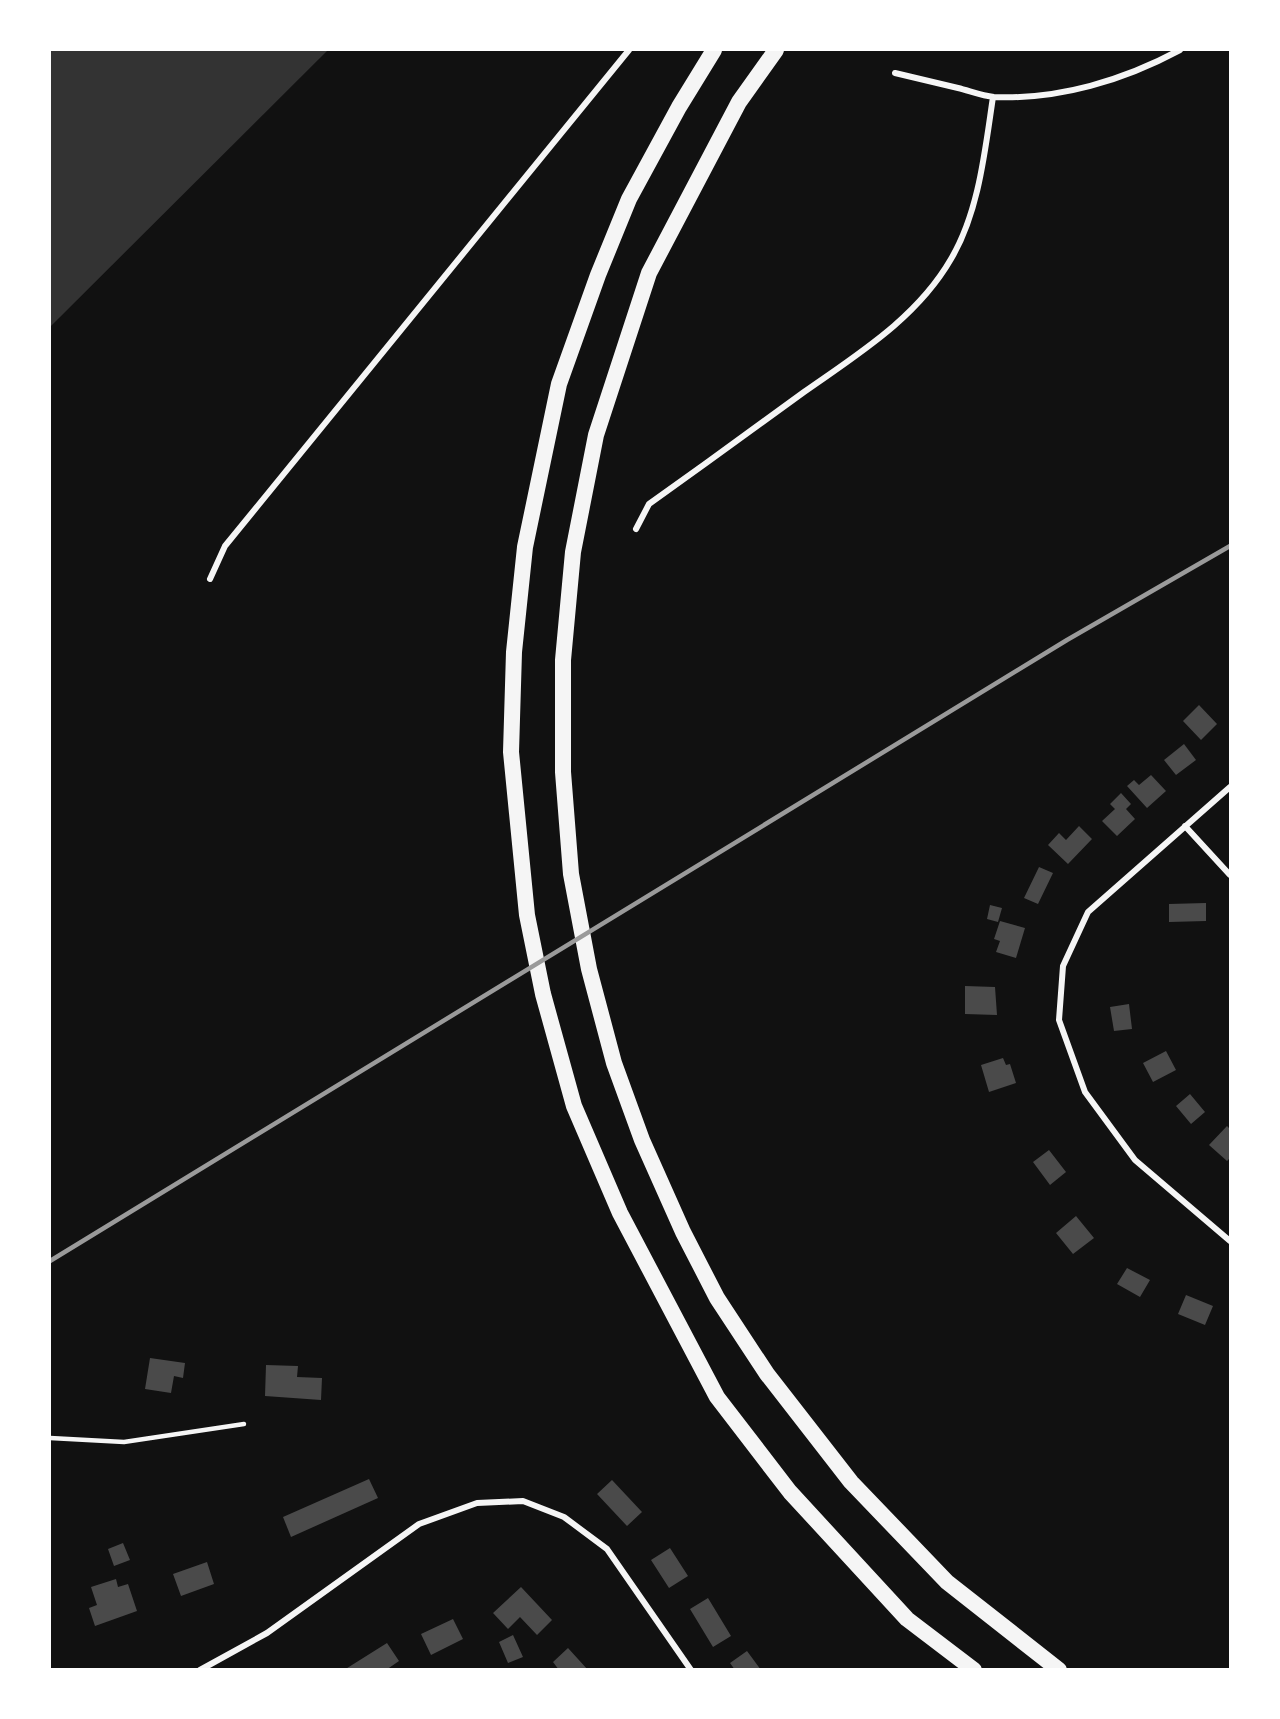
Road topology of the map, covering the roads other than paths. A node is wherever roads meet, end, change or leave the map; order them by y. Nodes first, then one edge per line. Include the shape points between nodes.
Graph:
1 (628, 50) edge
2 (714, 50) edge
3 (776, 50) edge
4 (1180, 50) edge
5 (895, 73) dead end
6 (993, 97) junction
7 (636, 530) dead end
8 (210, 579) dead end
9 (1230, 787) edge
10 (1185, 826) junction
11 (1230, 875) edge
12 (1230, 1241) edge
13 (243, 1424) dead end
14 (50, 1437) edge
15 (201, 1670) edge
16 (691, 1670) edge
17 (974, 1670) edge
18 (1059, 1670) edge

1 - 8 street via 225,546
2 - 17 highway via 629,199 597,275 559,384 525,547 514,652 511,752 527,915 543,994 574,1106 620,1213 717,1397 790,1492 907,1619
3 - 18 highway via 738,102 649,273 596,435 573,552 563,660 563,772 573,885 589,969 614,1063 642,1140 717,1298 767,1374 851,1482 947,1582
4 - 6 street via 1117,79 1062,92
5 - 6 street
6 - 7 street via 967,221 952,258 934,285 894,328 649,504
9 - 10 street
10 - 11 street
10 - 12 street via 1088,912 1063,966 1059,1020 1085,1092 1135,1160
13 - 14 lane via 124,1442
15 - 16 street via 267,1633 419,1524 477,1503 523,1501 564,1517 607,1549

